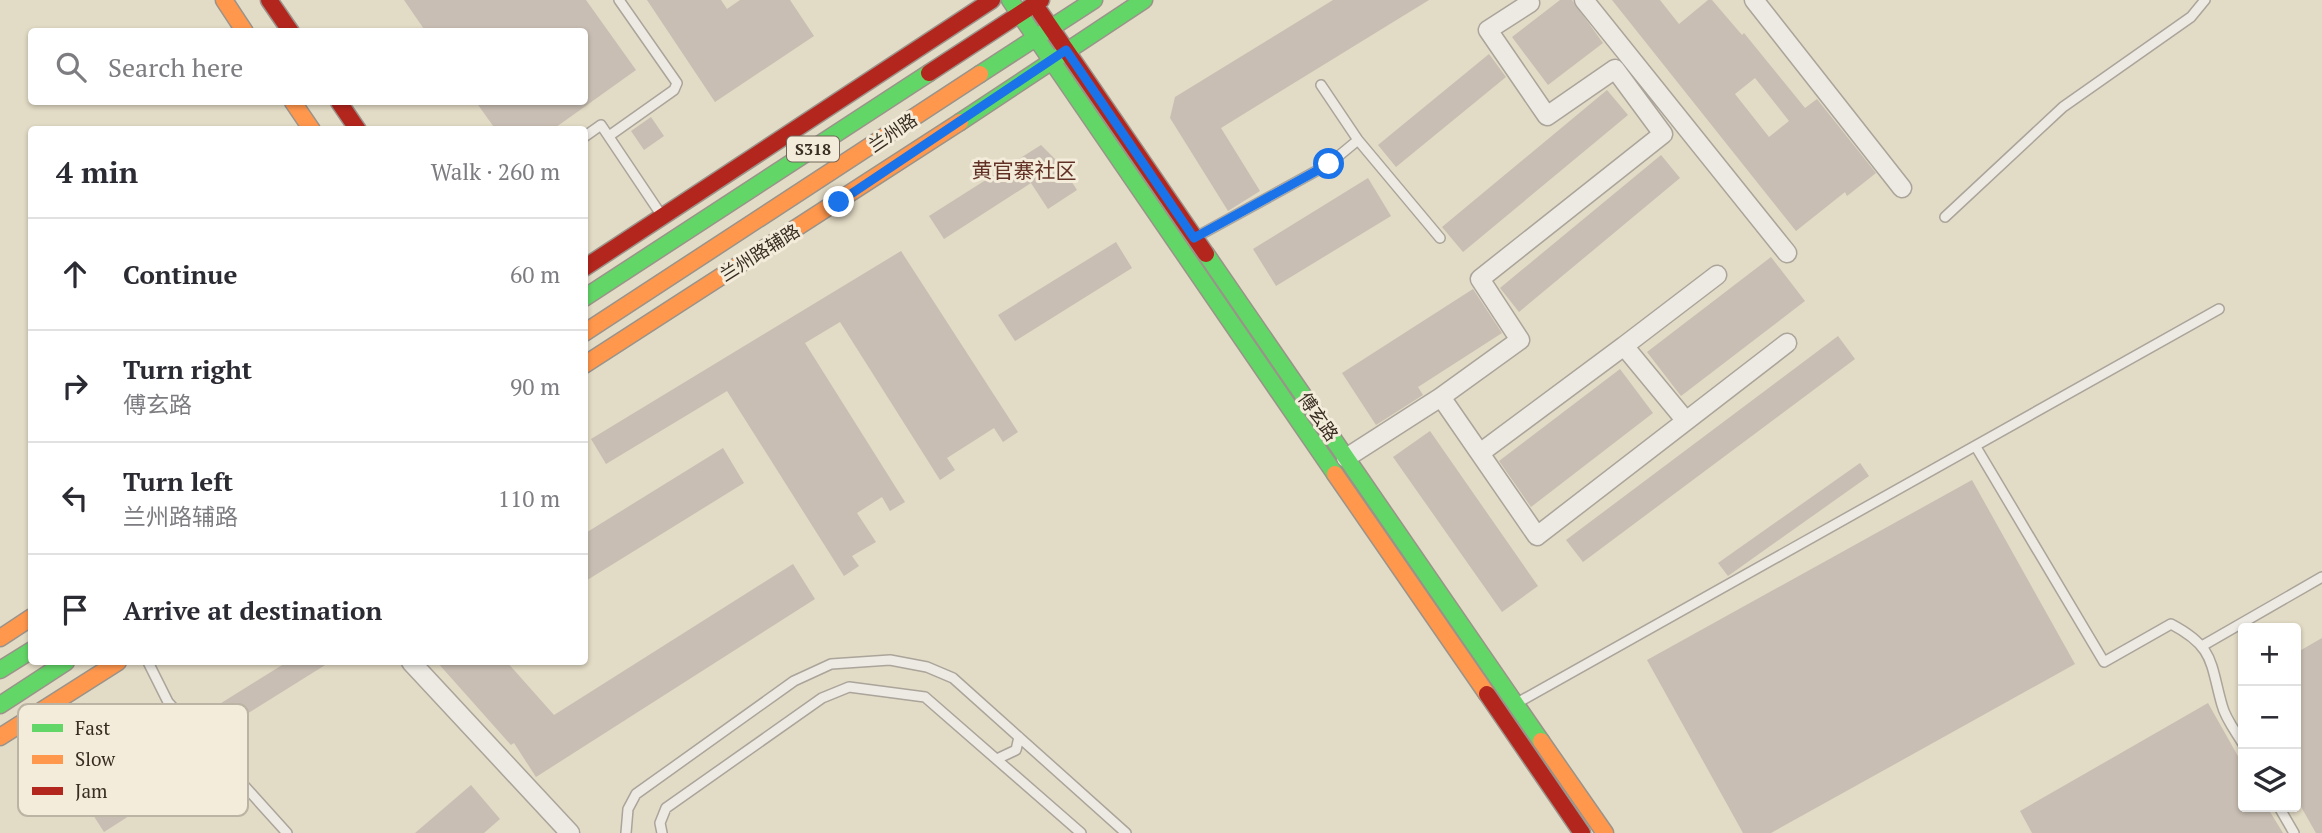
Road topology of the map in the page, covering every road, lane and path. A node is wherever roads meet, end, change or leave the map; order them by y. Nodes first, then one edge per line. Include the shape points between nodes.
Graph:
1 (224, 0) edge
2 (270, 0) edge
3 (619, 0) edge
4 (992, 0) edge
5 (1094, 0) edge
6 (1144, 0) edge
7 (1528, 0) edge
8 (1584, 0) edge
9 (1754, 0) edge
10 (2205, 0) edge
11 (1036, 1) edge
12 (1015, 7) edge
13 (242, 28) edge
14 (288, 28) edge
15 (1051, 28) junction
16 (1036, 38) junction
17 (1066, 50) junction
18 (1051, 60) junction
19 (1321, 85) dead end
20 (295, 105) edge
21 (341, 105) edge
22 (309, 126) edge
23 (355, 126) edge
24 (588, 134) edge
25 (609, 136) junction
26 (1358, 140) junction
27 (1902, 188) dead end
28 (662, 216) junction
29 (1945, 217) dead end
30 (677, 238) junction
31 (1194, 238) junction
32 (1440, 238) dead end
33 (1787, 253) dead end
34 (588, 265) edge
35 (1717, 275) dead end
36 (588, 295) edge
37 (2219, 309) dead end
38 (588, 330) edge
39 (1787, 343) dead end
40 (1625, 346) junction
41 (588, 362) edge
42 (1441, 397) junction
43 (1686, 421) junction
44 (1976, 447) junction
45 (1480, 453) junction
46 (1346, 458) junction
47 (2322, 577) edge
48 (28, 620) edge
49 (0, 638) edge
50 (2202, 646) junction
51 (28, 652) edge
52 (61, 665) edge
53 (113, 665) edge
54 (150, 665) edge
55 (414, 665) edge
56 (0, 670) edge
57 (52, 704) edge
58 (170, 704) edge
59 (1516, 704) junction
60 (0, 705) edge
61 (18, 726) edge
62 (2238, 735) edge
63 (0, 737) edge
64 (1020, 737) junction
65 (999, 758) junction
66 (248, 790) edge
67 (2282, 812) edge
68 (287, 833) edge
69 (570, 833) edge
70 (626, 833) edge
71 (662, 833) edge
72 (1081, 833) edge
73 (1126, 833) edge
74 (1582, 833) edge
75 (1605, 833) edge
76 (2294, 833) edge

1 - 13 street
2 - 14 street
3 - 25 lane via 677,83 674,90
4 - 28 street
5 - 15 street, 兰州路 / S318
6 - 17 street, 兰州路辅路
7 - 42 street via 1530,3 1488,30 1547,116 1615,69 1663,134 1480,279 1520,340
8 - 33 street
9 - 27 street
10 - 29 lane via 2191,17 2063,107
11 - 12 street, 兰州路 / S318
11 - 15 street, 傅玄路
12 - 16 street, 傅玄路
12 - 30 street, 兰州路 / S318
15 - 16 street, 兰州路 / S318
15 - 17 street, 傅玄路
16 - 18 street, 傅玄路
16 - 38 street, 兰州路 / S318
17 - 18 street, 兰州路辅路
17 - 31 street, 傅玄路
18 - 41 street, 兰州路辅路
18 - 74 street, 傅玄路
19 - 26 lane
20 - 22 street
21 - 23 street
24 - 25 lane via 601,125
25 - 28 lane
26 - 31 lane via 1329,164
26 - 32 lane
28 - 30 lane
28 - 34 street
30 - 36 street, 兰州路 / S318
31 - 46 street, 傅玄路
35 - 40 street
37 - 44 lane
39 - 43 street
40 - 43 street
40 - 45 street
42 - 45 street
42 - 46 street
43 - 45 street via 1537,536
44 - 50 lane via 2104,662 2171,624
44 - 59 lane
46 - 59 street, 傅玄路
47 - 50 lane
48 - 49 street
50 - 62 lane via 2215,668 2222,707
51 - 56 street
52 - 60 street
53 - 57 street
54 - 58 lane
55 - 69 street
59 - 75 street, 傅玄路
61 - 63 street
64 - 65 lane via 1016,750
64 - 70 lane via 953,678 927,667 890,660 831,664 794,681 636,793 628,809
64 - 73 lane
65 - 71 lane via 925,697 849,687 822,698 666,807
65 - 72 lane
66 - 68 lane
67 - 76 lane

